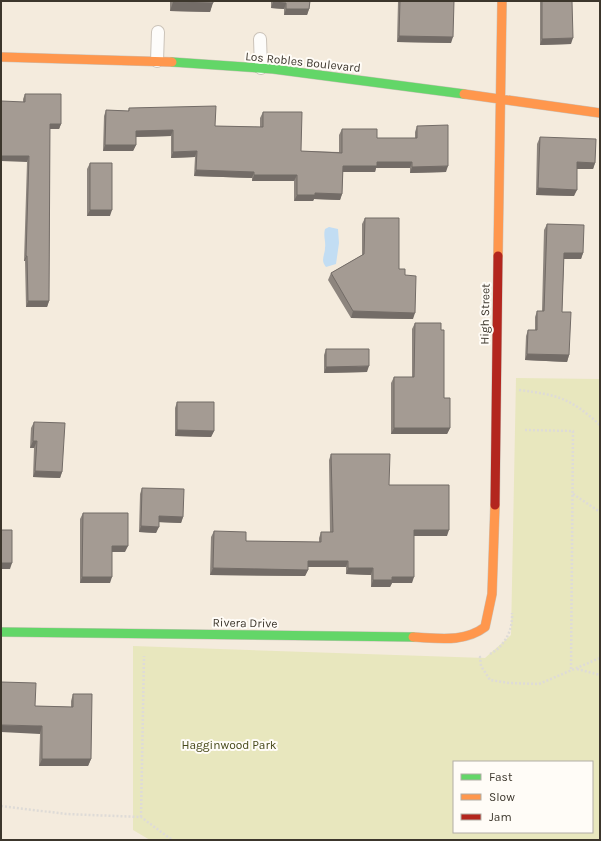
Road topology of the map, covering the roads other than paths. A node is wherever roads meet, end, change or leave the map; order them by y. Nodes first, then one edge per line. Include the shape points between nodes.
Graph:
1 (502, 1) edge
2 (158, 32) dead end
3 (260, 39) dead end
4 (1, 57) edge
5 (157, 61) junction
6 (261, 68) junction
7 (500, 100) junction
8 (600, 113) edge
9 (485, 627) joint
10 (1, 632) edge

1 - 7 street, High Street
2 - 5 lane
3 - 6 lane
4 - 5 street, Los Robles Boulevard
5 - 6 street, Los Robles Boulevard
6 - 7 street, Los Robles Boulevard via 418,87
7 - 8 street, Los Robles Boulevard
7 - 9 street, High Street via 494,548 492,594
9 - 10 street, Rivera Drive via 476,634 462,638

